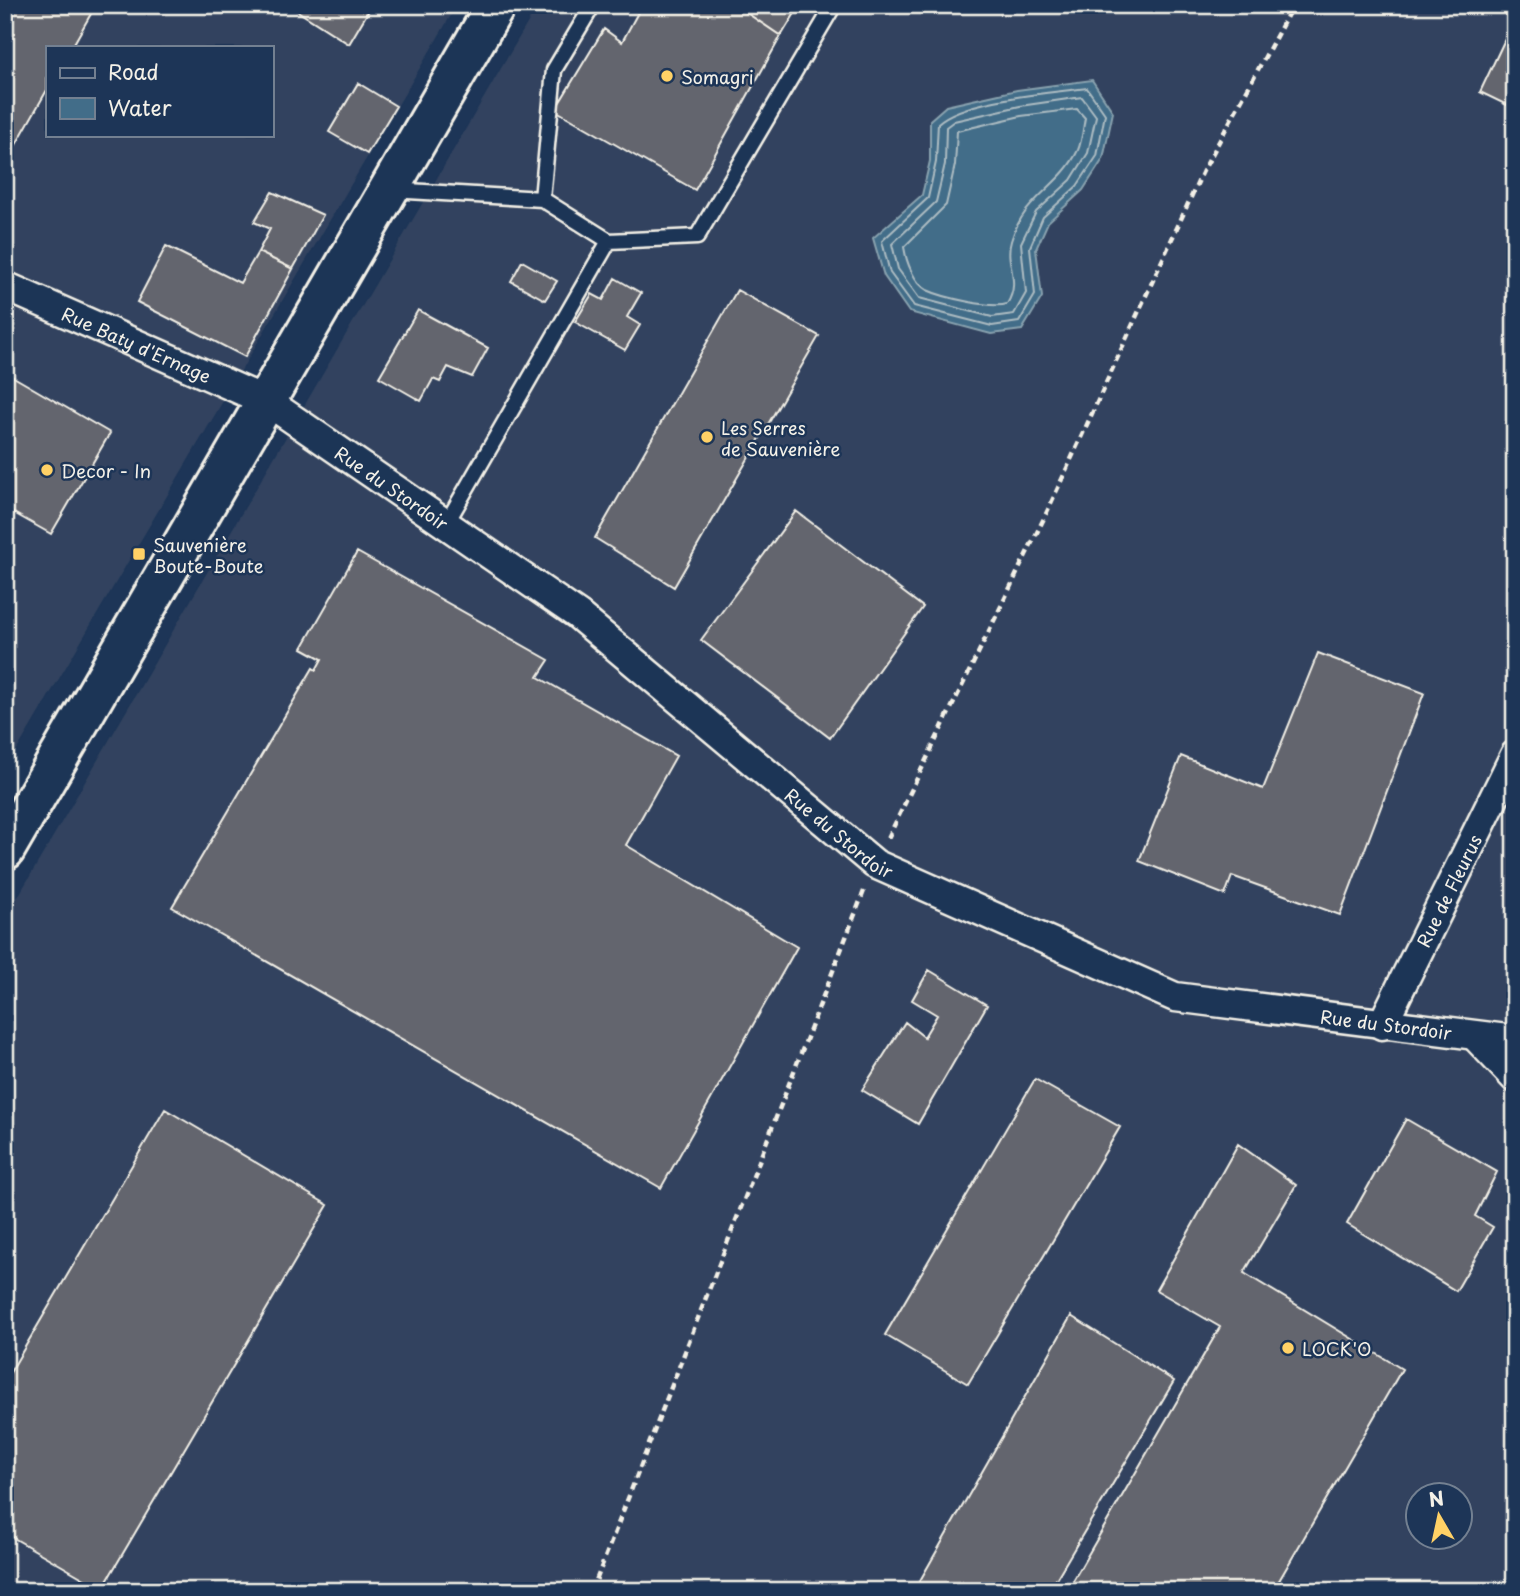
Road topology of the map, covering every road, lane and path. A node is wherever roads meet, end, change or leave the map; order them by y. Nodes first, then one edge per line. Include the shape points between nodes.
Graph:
1 (496, 5) edge
2 (593, 5) edge
3 (834, 5) edge
4 (1293, 5) edge
5 (390, 190) junction
6 (542, 199) junction
7 (610, 241) junction
8 (5, 286) edge
9 (268, 401) junction
10 (446, 524) junction
11 (1515, 755) edge
12 (5, 850) edge
13 (875, 864) junction
14 (1381, 1024) junction
15 (1476, 1037) junction
16 (1515, 1040) edge
17 (1515, 1078) edge
18 (592, 1591) edge

1 - 5 main road
2 - 6 lane via 554,70
3 - 7 lane via 697,237
4 - 13 path via 1203,171 1046,514
5 - 6 lane
5 - 9 main road
6 - 7 lane
7 - 10 lane
8 - 9 street, Rue Baty d'Ernage
9 - 10 street, Rue du Stordoir
9 - 12 main road
10 - 13 street, Rue du Stordoir via 578,615
11 - 14 street, Rue de Fleurus
13 - 14 street, Rue du Stordoir via 1175,997
13 - 18 path
14 - 15 street, Rue du Stordoir
15 - 16 street, Rue du Stordoir
15 - 17 street

